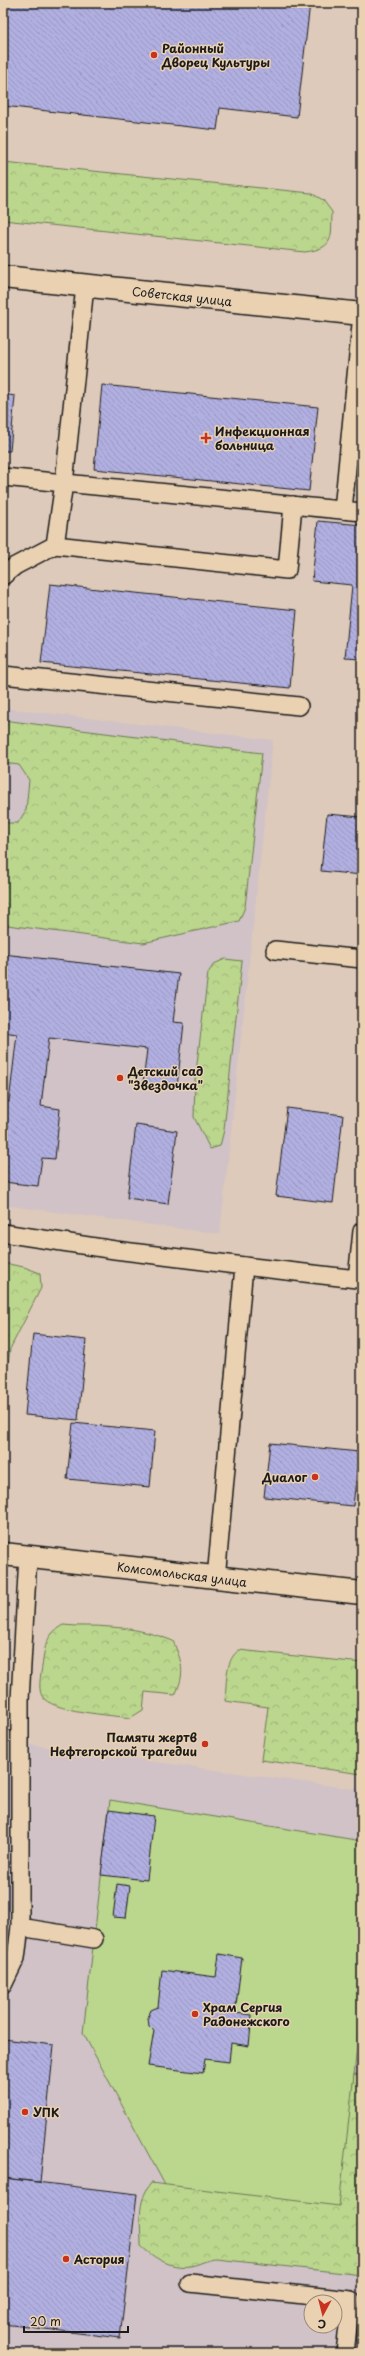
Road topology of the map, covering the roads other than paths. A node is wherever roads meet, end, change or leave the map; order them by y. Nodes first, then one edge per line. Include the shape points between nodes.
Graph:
1 (3, 278) edge
2 (85, 286) junction
3 (362, 314) edge
4 (3, 477) edge
5 (64, 483) junction
6 (293, 505) junction
7 (343, 510) junction
8 (362, 512) edge
9 (55, 545) junction
10 (3, 576) edge
11 (3, 675) edge
12 (299, 706) dead end
13 (276, 950) dead end
14 (362, 959) edge
15 (362, 1231) edge
16 (3, 1233) edge
17 (244, 1266) junction
18 (3, 1554) edge
19 (28, 1556) junction
20 (216, 1578) junction
21 (362, 1593) edge
22 (20, 1927) junction
23 (94, 1939) dead end
24 (3, 1986) edge
25 (190, 2283) dead end
26 (345, 2353) edge

1 - 2 street, Советская улица
2 - 3 street, Советская улица
2 - 5 lane
3 - 7 lane
4 - 5 lane
5 - 6 lane
5 - 9 lane
6 - 7 lane
6 - 9 lane via 287,570
7 - 8 lane
9 - 10 lane via 15,566
11 - 12 lane
13 - 14 lane
15 - 17 lane via 357,1279
16 - 17 lane
17 - 20 lane
18 - 19 street, Комсомольская улица
19 - 20 street, Комсомольская улица
19 - 22 lane via 20,1700
20 - 21 street, Комсомольская улица
22 - 23 lane
22 - 24 lane via 16,1958
25 - 26 lane via 351,2300

